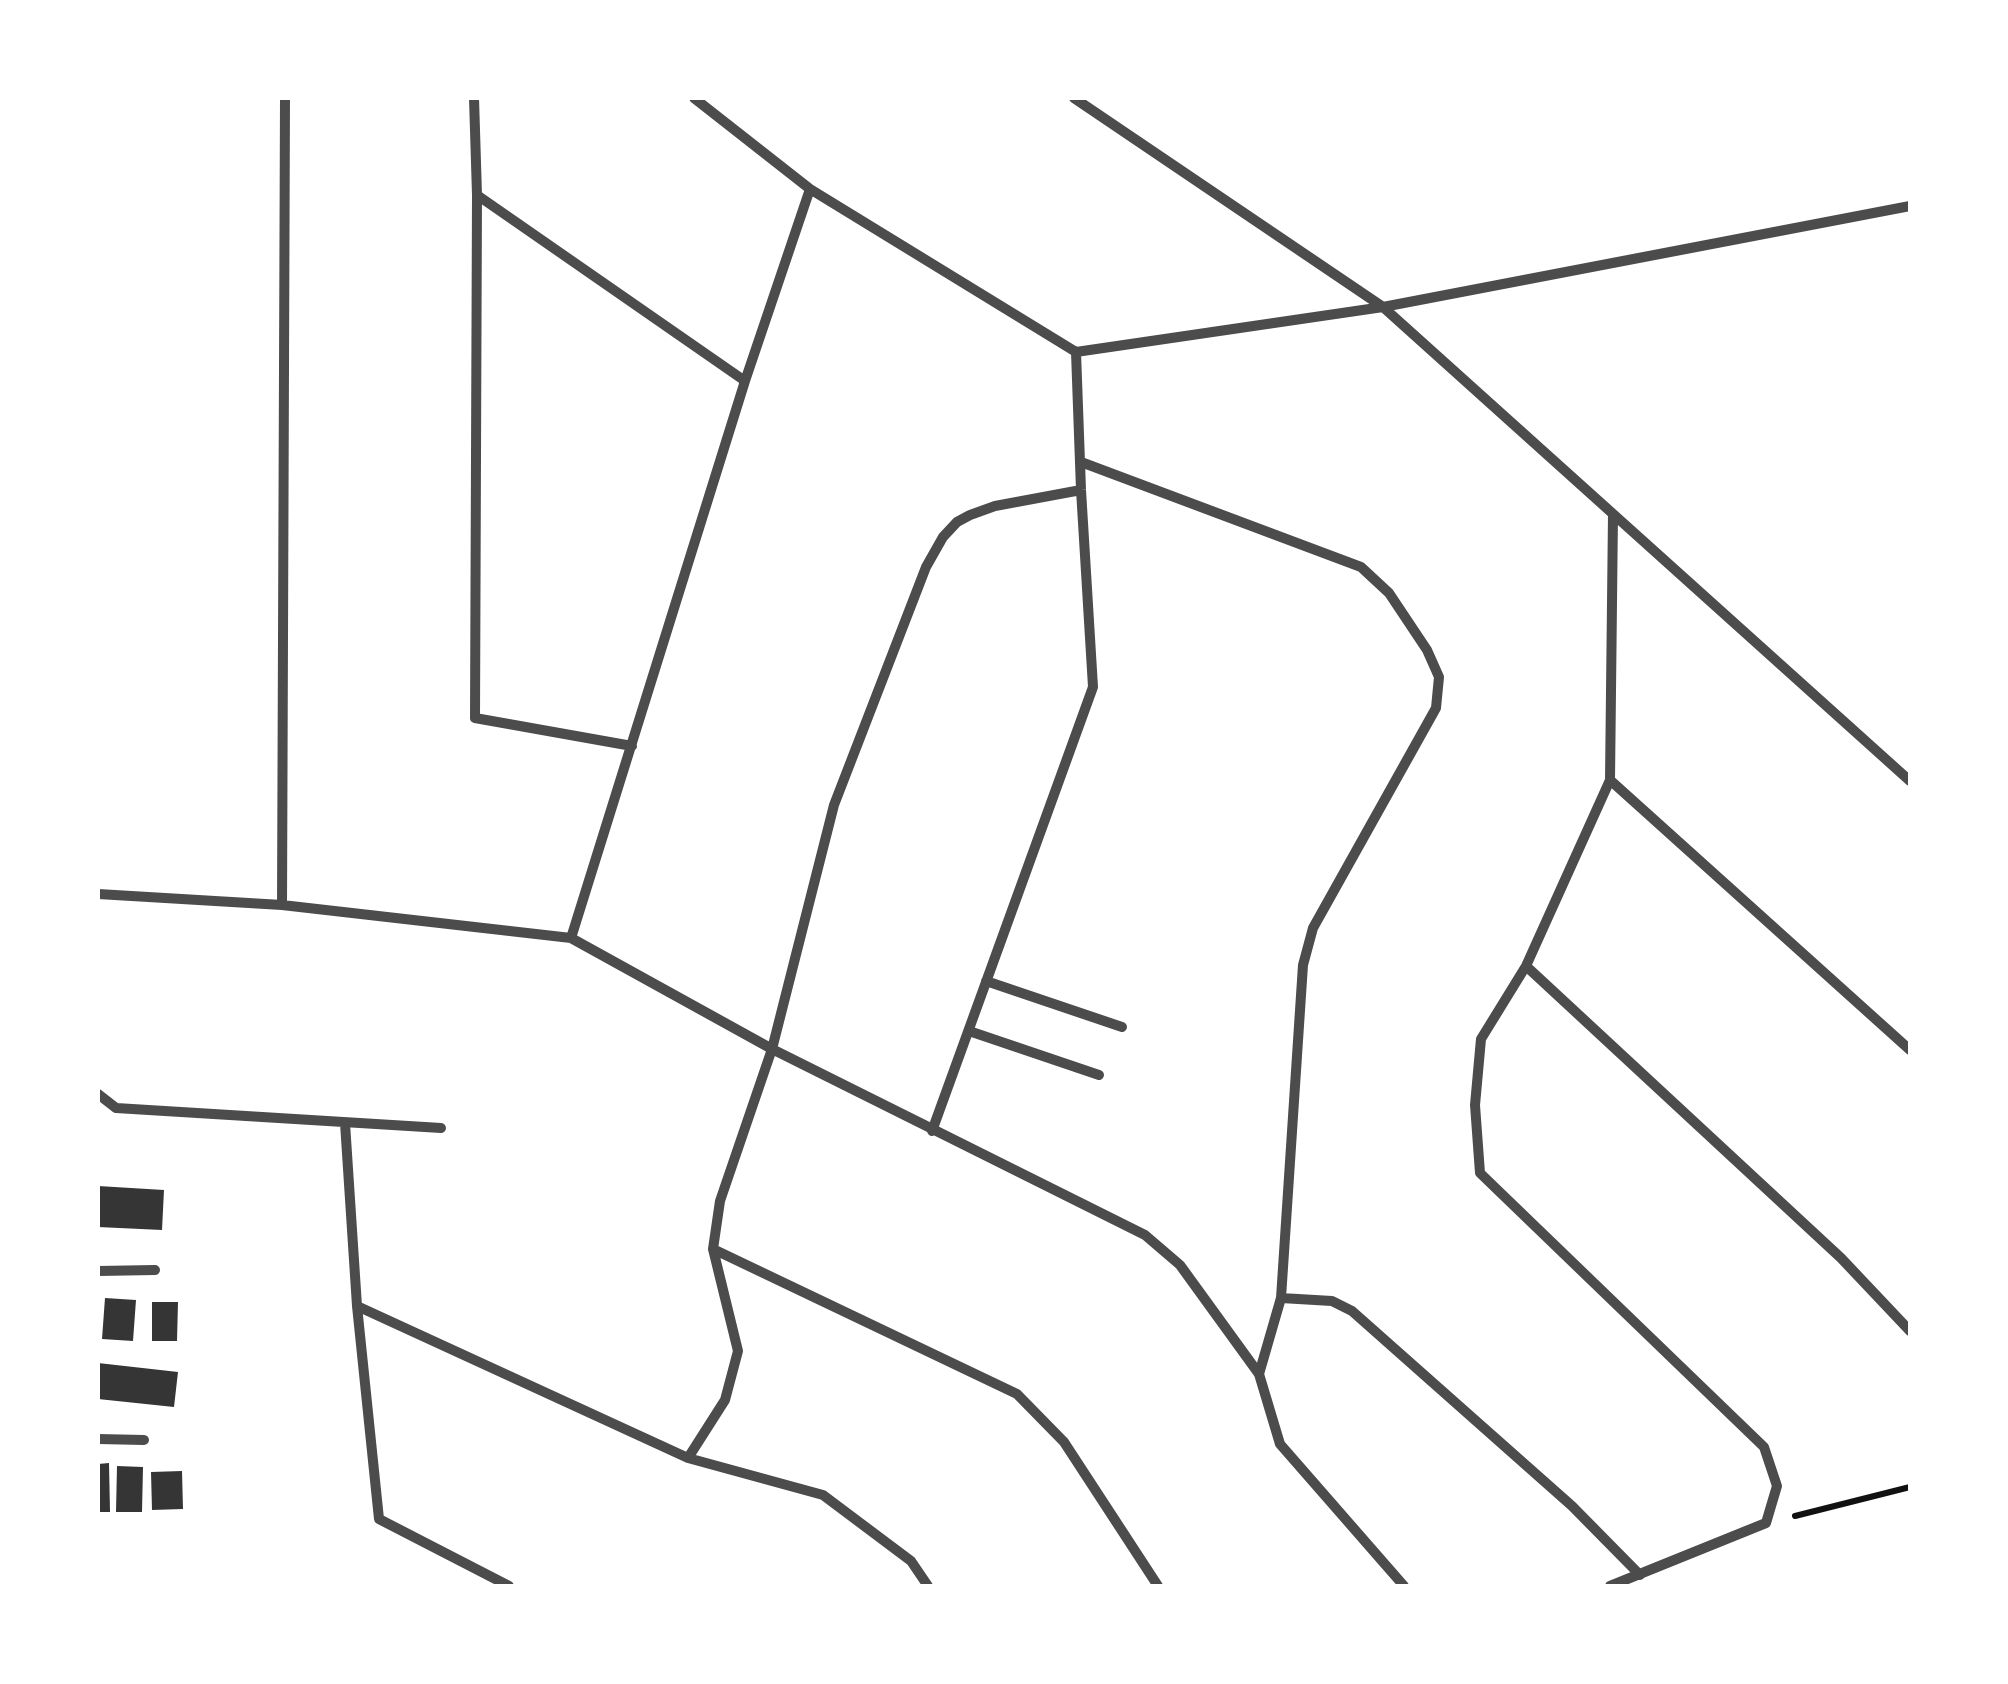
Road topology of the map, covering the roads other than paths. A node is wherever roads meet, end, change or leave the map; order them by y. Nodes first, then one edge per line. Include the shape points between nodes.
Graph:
1 (285, 98) edge
2 (474, 98) edge
3 (694, 98) edge
4 (1074, 98) edge
5 (810, 189) junction
6 (477, 195) junction
7 (1910, 206) edge
8 (1383, 307) junction
9 (1076, 352) junction
10 (745, 381) junction
11 (1081, 462) junction
12 (1081, 490) junction
13 (1613, 514) junction
14 (632, 746) junction
15 (1610, 780) junction
16 (1910, 781) edge
17 (98, 894) edge
18 (282, 905) junction
19 (571, 938) junction
20 (1526, 966) junction
21 (986, 981) junction
22 (1122, 1027) dead end
23 (969, 1031) junction
24 (772, 1050) junction
25 (1910, 1050) edge
26 (1099, 1075) dead end
27 (98, 1094) edge
28 (345, 1123) junction
29 (441, 1128) dead end
30 (932, 1131) junction
31 (713, 1249) junction
32 (98, 1270) edge
33 (155, 1270) dead end
34 (1281, 1298) junction
35 (357, 1306) junction
36 (1910, 1331) edge
37 (1259, 1374) junction
38 (98, 1439) edge
39 (144, 1440) dead end
40 (688, 1458) junction
41 (1640, 1575) junction
42 (509, 1586) edge
43 (928, 1586) edge
44 (1158, 1586) edge
45 (1404, 1586) edge
46 (1610, 1586) edge

1 - 18 street
2 - 6 street
3 - 5 street
4 - 8 street
5 - 9 street
5 - 10 street
6 - 10 street
6 - 14 street via 475,718
7 - 8 street
8 - 9 street
8 - 13 street
9 - 11 street
10 - 14 street
11 - 12 street
11 - 34 street via 1362,567 1389,593 1439,677 1436,708 1314,928 1304,965
12 - 21 street via 1093,687
12 - 24 street via 970,515 944,537 926,567 834,805
13 - 15 street
13 - 16 street
14 - 19 street
15 - 20 street
15 - 25 street
17 - 18 street
18 - 19 street
19 - 24 street
20 - 36 street via 1841,1258
20 - 41 street via 1482,1039 1475,1105 1480,1172 1764,1447 1777,1486 1766,1523
21 - 22 street
21 - 23 street
23 - 26 street
23 - 30 street
24 - 30 street
24 - 31 street via 720,1201
27 - 28 street via 116,1108
28 - 29 street
28 - 35 street
30 - 37 street via 1145,1235 1180,1265
31 - 40 street via 738,1352 725,1400
31 - 44 street via 1016,1394 1064,1442
32 - 33 street
34 - 37 street
34 - 41 street via 1332,1301 1352,1312 1572,1506
35 - 40 street
35 - 42 street via 378,1519
37 - 45 street via 1280,1444
38 - 39 street
40 - 43 street via 823,1495 911,1561
41 - 46 street

